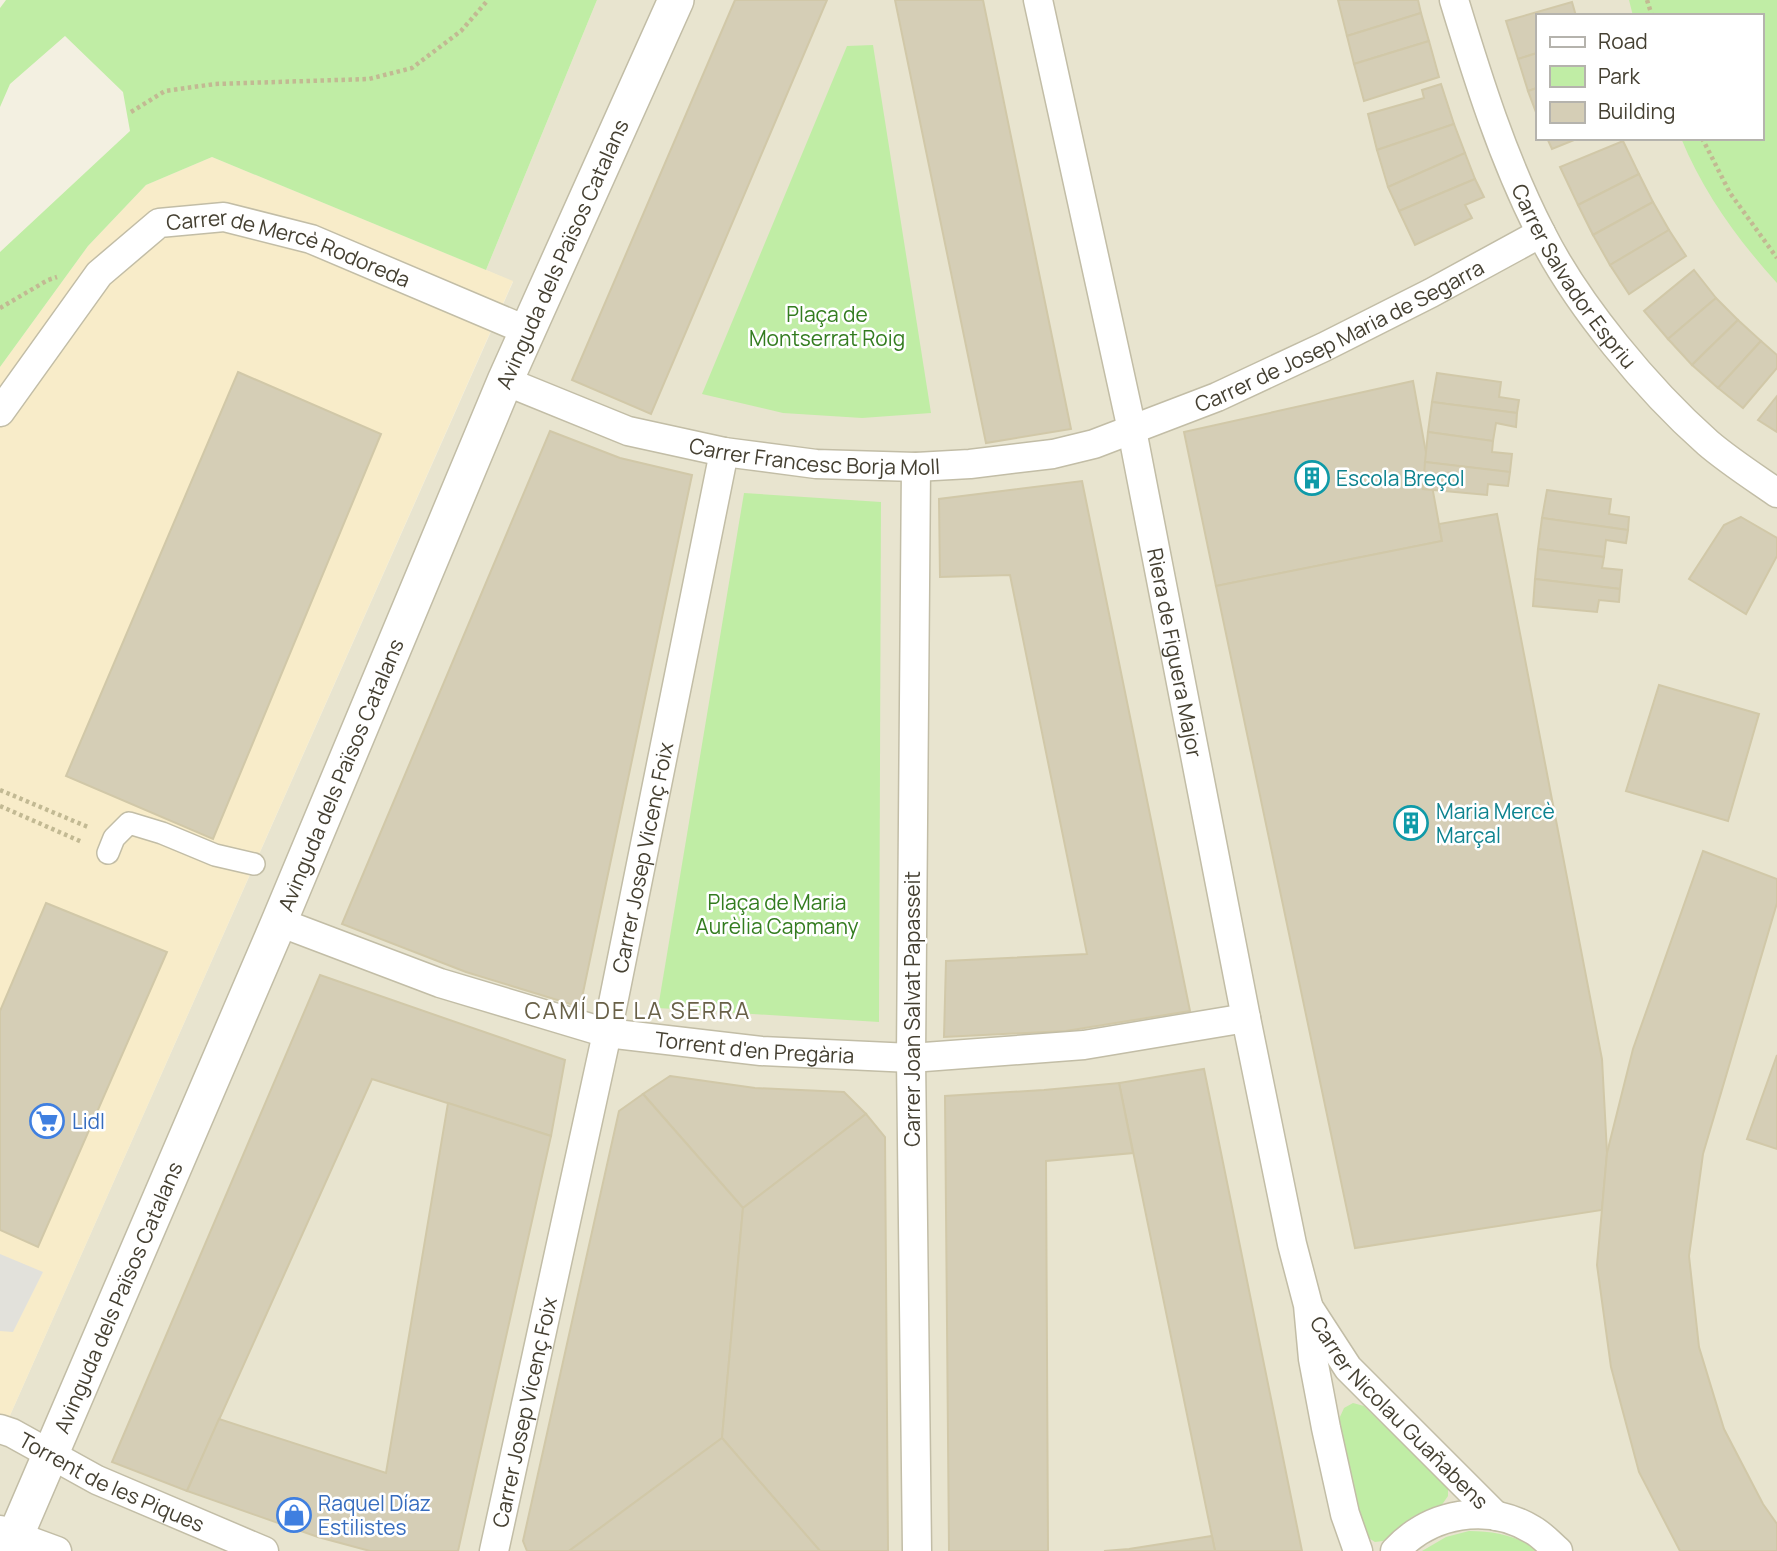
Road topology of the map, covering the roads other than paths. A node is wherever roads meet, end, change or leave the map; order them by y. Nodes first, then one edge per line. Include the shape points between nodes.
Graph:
1 (676, 0) edge
2 (1038, 0) edge
3 (1454, 0) edge
4 (1541, 233) junction
5 (528, 331) junction
6 (505, 381) junction
7 (0, 412) edge
8 (1132, 430) junction
9 (724, 452) junction
10 (916, 467) junction
11 (1777, 493) edge
12 (111, 846) road end
13 (254, 864) dead end
14 (279, 922) junction
15 (1246, 1018) junction
16 (607, 1033) junction
17 (911, 1058) junction
18 (1308, 1305) junction
19 (0, 1429) edge
20 (50, 1454) junction
21 (1496, 1516) junction
22 (9, 1539) edge
23 (57, 1551) edge
24 (264, 1551) edge
25 (494, 1551) edge
26 (917, 1551) edge
27 (1358, 1551) edge
28 (1395, 1551) edge
29 (1558, 1551) edge

1 - 5 street, Avinguda dels Països Catalans
2 - 8 street, Riera de Figuera Major
3 - 4 street, Carrer Salvador Espriu via 1488,111
4 - 8 street, Carrer de Josep Maria de Segarra via 1324,347
4 - 11 street, Carrer Salvador Espriu via 1573,287 1637,371 1709,444
5 - 6 street, Avinguda dels Països Catalans
5 - 7 street, Carrer de Mercè Rodoreda via 311,239 224,217 159,223 99,274
6 - 9 street, Carrer Francesc Borja Moll via 628,430
6 - 14 street, Avinguda dels Països Catalans
8 - 10 street, Carrer Francesc Borja Moll via 1053,454
8 - 15 street, Riera de Figuera Major
9 - 10 street, Carrer Francesc Borja Moll via 816,464
9 - 16 street, Carrer Josep Vicenç Foix
10 - 17 street, Carrer Joan Salvat Papasseit
12 - 13 street via 129,824
14 - 16 street, Torrent d'en Pregària via 440,983
14 - 20 street, Avinguda dels Països Catalans
15 - 17 street, Torrent d'en Pregària via 1084,1045
15 - 18 street, Riera de Figuera Major
16 - 17 street, Torrent d'en Pregària via 761,1051
16 - 25 street, Carrer Josep Vicenç Foix
17 - 26 street, Carrer Joan Salvat Papasseit
18 - 21 street, Carrer Nicolau Guañabens via 1348,1368
18 - 27 street via 1326,1428
19 - 20 street, Torrent de les Piques
20 - 22 street, Avinguda dels Països Catalans
20 - 24 street, Torrent de les Piques via 97,1480
21 - 28 street via 1471,1514 1437,1521 1409,1536
21 - 29 street via 1533,1530
22 - 23 street

